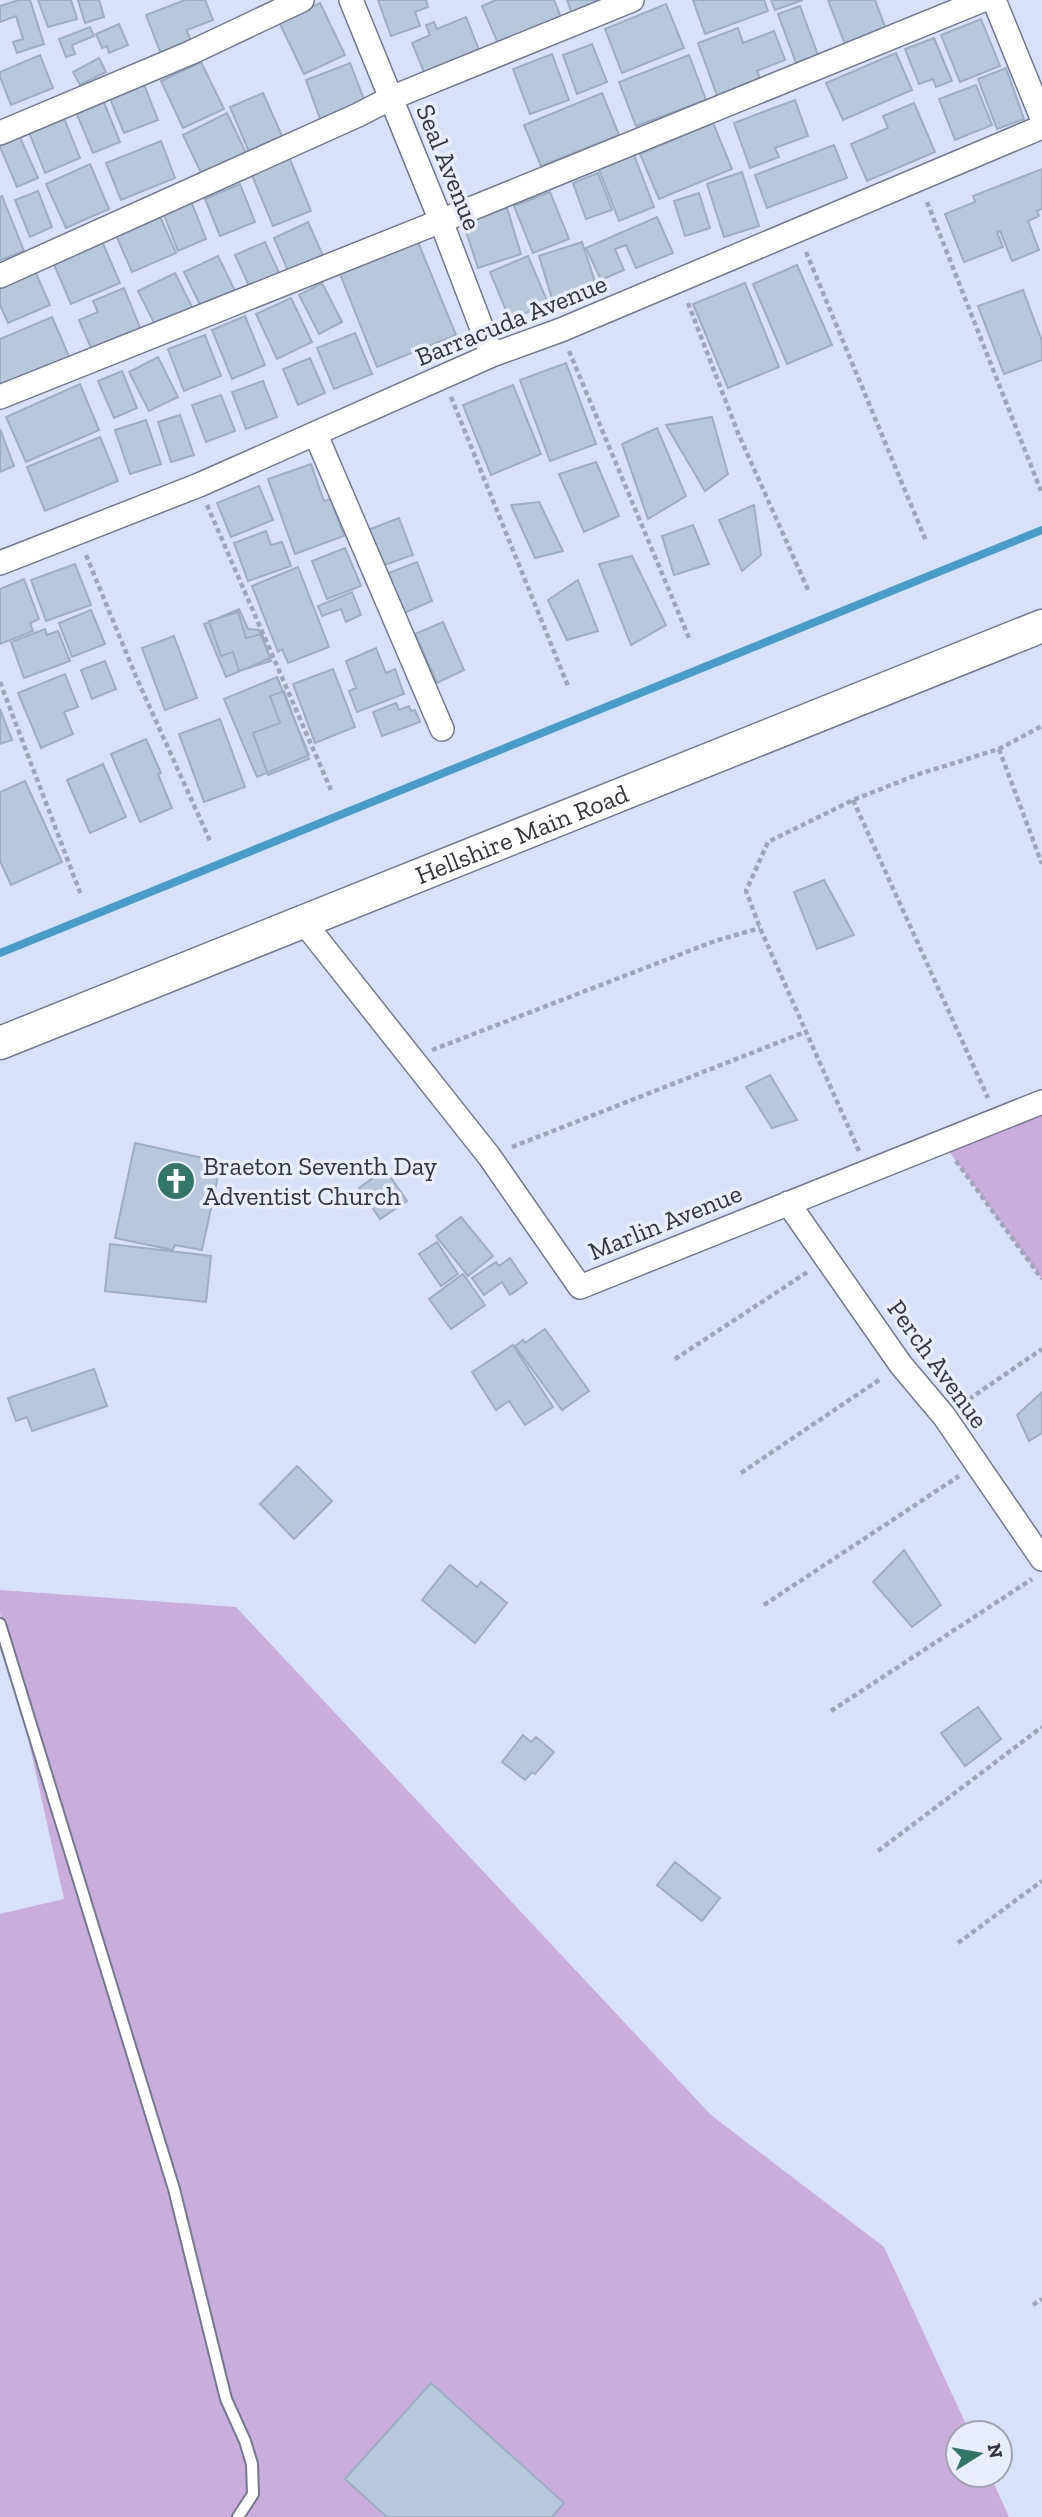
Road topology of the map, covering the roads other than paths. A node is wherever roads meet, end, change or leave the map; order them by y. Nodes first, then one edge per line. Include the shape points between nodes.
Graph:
1 (302, 0) edge
2 (351, 0) edge
3 (632, 0) edge
4 (983, 0) edge
5 (994, 0) edge
6 (391, 97) junction
7 (1042, 118) edge
8 (1042, 127) edge
9 (0, 133) edge
10 (441, 221) junction
11 (0, 276) edge
12 (492, 355) junction
13 (0, 397) edge
14 (316, 435) junction
15 (0, 564) edge
16 (1042, 626) edge
17 (442, 729) dead end
18 (302, 920) junction
19 (0, 1043) edge
20 (1042, 1102) edge
21 (788, 1203) junction
22 (1042, 1559) edge
23 (0, 1624) edge
24 (238, 2517) edge

1 - 9 street
2 - 6 street, Seal Avenue
3 - 6 street
4 - 10 street
5 - 7 street
6 - 10 street, Seal Avenue
6 - 11 street
8 - 12 street, Barracuda Avenue
10 - 12 street, Seal Avenue
10 - 13 street
12 - 14 street, Barracuda Avenue
14 - 15 street, Barracuda Avenue
14 - 17 street
16 - 18 main road, Hellshire Main Road
18 - 19 main road, Hellshire Main Road
18 - 21 street, Marlin Avenue via 489,1156 580,1287
20 - 21 street, Marlin Avenue
21 - 22 street, Perch Avenue
23 - 24 lane via 174,2189 226,2399 252,2464 253,2494

